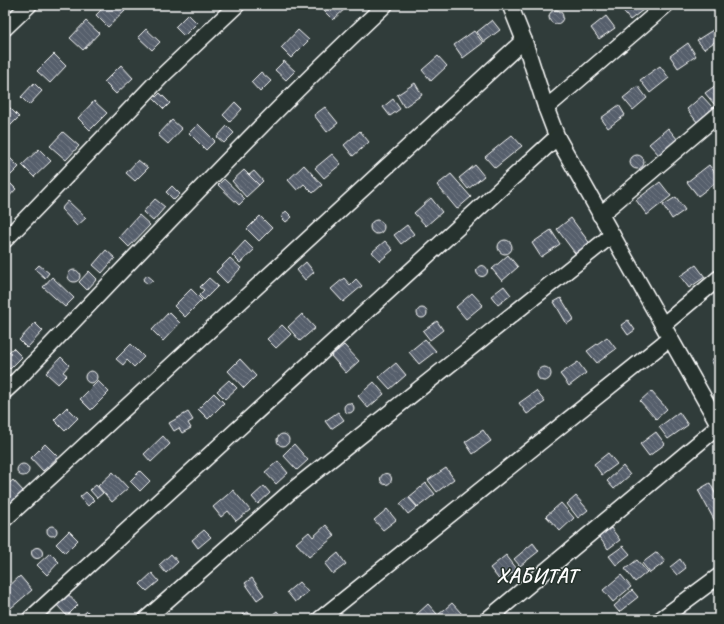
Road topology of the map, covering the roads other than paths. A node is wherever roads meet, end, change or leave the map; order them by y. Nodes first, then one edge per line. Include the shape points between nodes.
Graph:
1 (29, 5) edge
2 (237, 5) edge
3 (385, 5) edge
4 (510, 5) edge
5 (666, 5) edge
6 (5, 28) edge
7 (524, 40) junction
8 (546, 108) junction
9 (719, 114) edge
10 (557, 137) junction
11 (600, 215) junction
12 (612, 235) junction
13 (5, 240) edge
14 (719, 278) edge
15 (666, 332) junction
16 (5, 391) edge
17 (719, 426) edge
18 (5, 519) edge
19 (719, 576) edge
20 (30, 619) edge
21 (146, 619) edge
22 (320, 619) edge
23 (488, 619) edge
24 (661, 619) edge

1 - 6 street
2 - 13 street via 162,76
3 - 16 street via 230,156
4 - 7 street
5 - 8 street
7 - 8 street
7 - 18 street
8 - 10 street
9 - 11 street
10 - 11 street
10 - 20 street
11 - 12 street
12 - 15 street
12 - 21 street via 290,492
14 - 15 street
15 - 17 street
15 - 22 street
17 - 23 street
19 - 24 street

